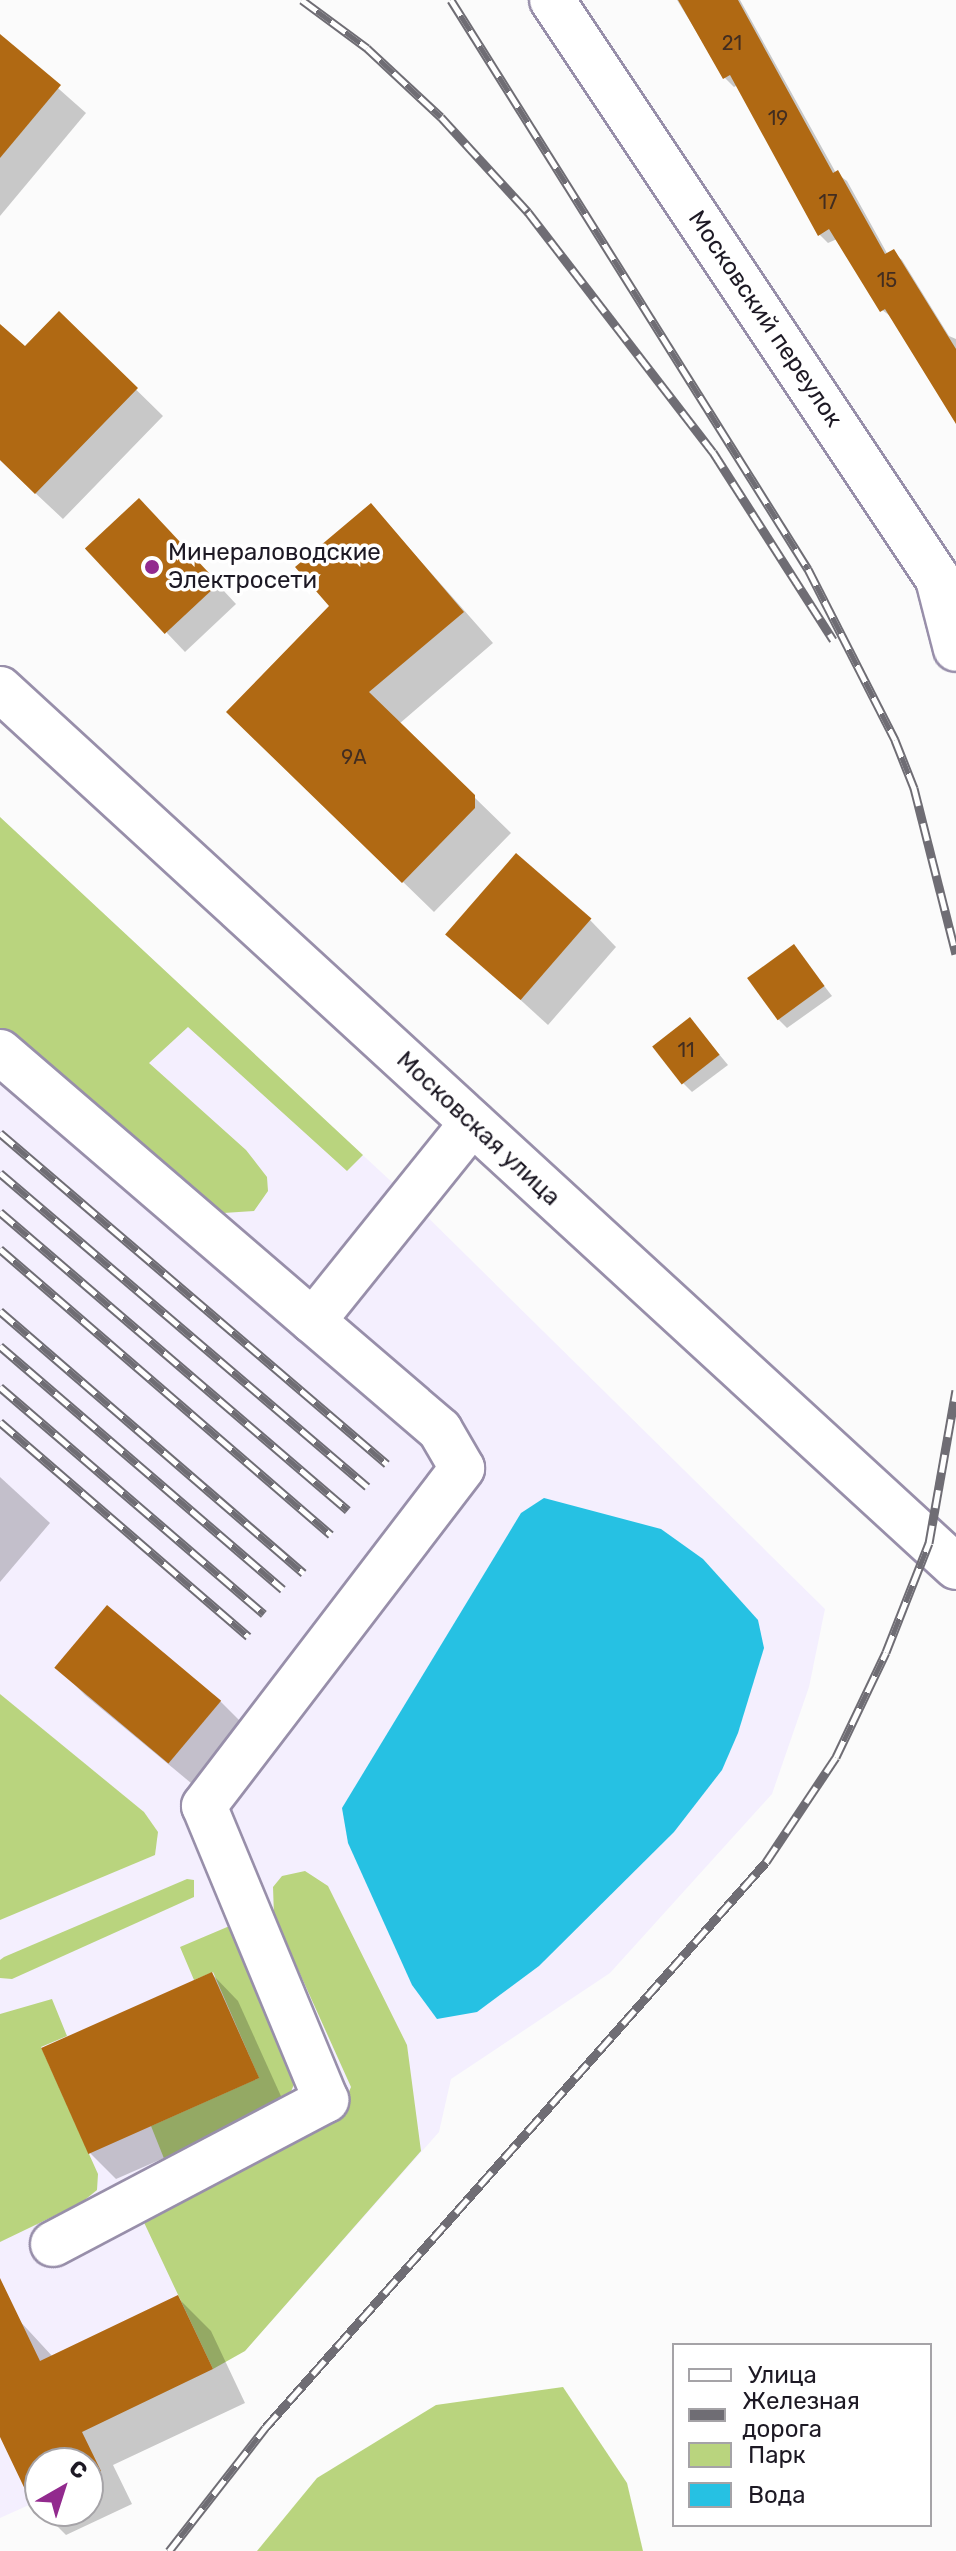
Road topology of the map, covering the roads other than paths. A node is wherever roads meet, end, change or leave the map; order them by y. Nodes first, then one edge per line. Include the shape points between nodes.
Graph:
1 (552, 0) edge
2 (947, 574) edge
3 (956, 649) edge
4 (0, 689) edge
5 (0, 1052) edge
6 (472, 1123) junction
7 (313, 1321) junction
8 (956, 1567) edge
9 (53, 2244) dead end

1 - 2 street, Московский переулок
2 - 3 street, Московский переулок
4 - 6 street, Московская улица
5 - 7 street
6 - 7 street
6 - 8 street, Московская улица
7 - 9 street via 440,1430 462,1468 204,1806 326,2100

